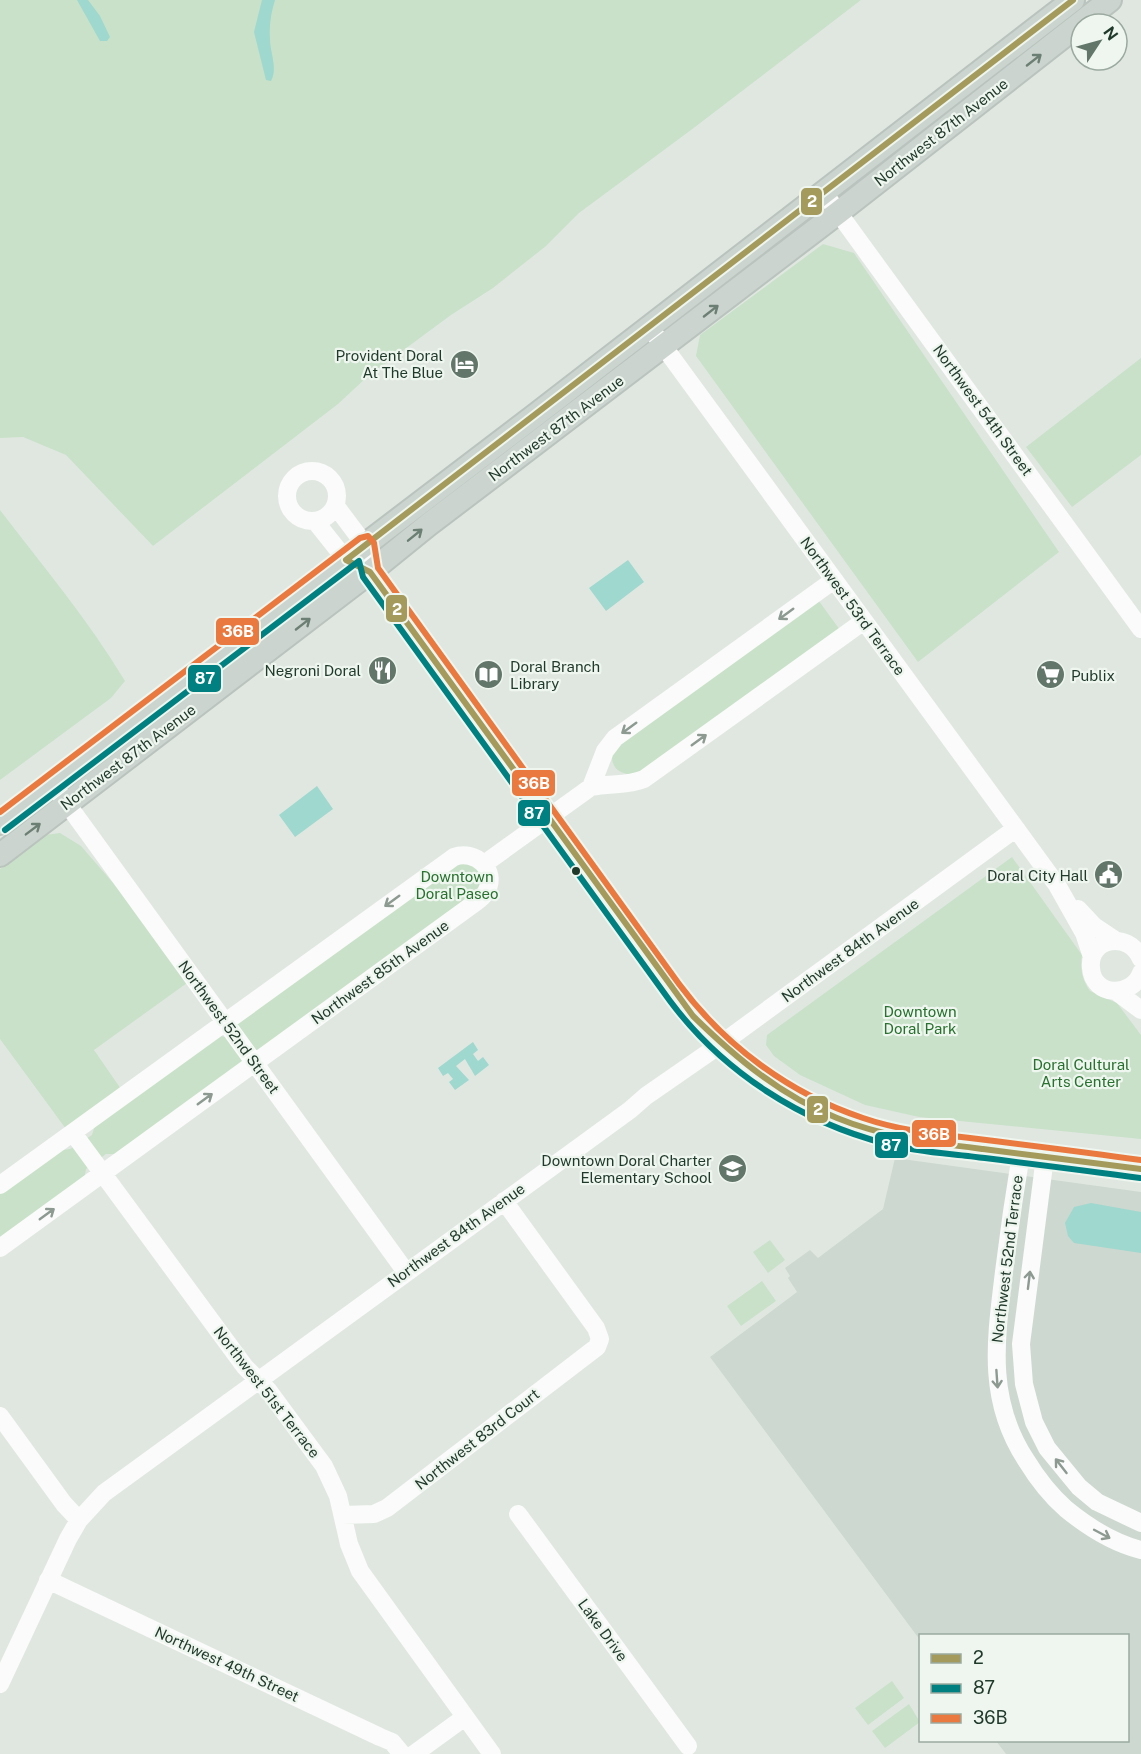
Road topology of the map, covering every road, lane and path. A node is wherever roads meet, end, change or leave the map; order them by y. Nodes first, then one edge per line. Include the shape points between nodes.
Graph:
1 (1073, 0) edge
2 (1110, 0) edge
3 (825, 193) junction
4 (839, 212) junction
5 (650, 327) junction
6 (664, 347) junction
7 (335, 505) junction
8 (315, 521) junction
9 (365, 545) junction
10 (346, 560) junction
11 (370, 572) junction
12 (834, 580) junction
13 (864, 621) junction
14 (1141, 629) edge
15 (605, 751) junction
16 (52, 783) junction
17 (629, 783) junction
18 (591, 787) junction
19 (67, 804) junction
20 (548, 818) junction
21 (0, 823) edge
22 (1015, 829) junction
23 (0, 855) edge
24 (484, 864) junction
25 (1057, 885) junction
26 (1128, 940) edge
27 (1092, 957) junction
28 (1141, 959) edge
29 (1140, 979) edge
30 (1118, 992) junction
31 (1141, 1010) edge
32 (225, 1022) junction
33 (721, 1044) junction
34 (255, 1063) junction
35 (74, 1133) junction
36 (1021, 1154) junction
37 (1045, 1157) junction
38 (1141, 1169) edge
39 (103, 1172) junction
40 (0, 1185) edge
41 (504, 1201) junction
42 (0, 1248) edge
43 (406, 1272) junction
44 (259, 1380) junction
45 (0, 1416) edge
46 (518, 1514) dead end
47 (343, 1515) junction
48 (78, 1520) junction
49 (1141, 1523) edge
50 (1141, 1550) edge
51 (48, 1581) junction
52 (0, 1684) edge
53 (465, 1717) junction
54 (688, 1746) dead end
55 (402, 1754) edge
56 (414, 1754) edge
57 (492, 1754) edge

1 - 3 main road, Northwest 87th Avenue
4 -> 2 main road, Northwest 87th Avenue
3 - 4 street, Northwest 54th Street
3 - 5 main road, Northwest 87th Avenue
6 -> 4 main road, Northwest 87th Avenue
4 - 14 street, Northwest 54th Street
5 - 6 street, Northwest 53rd Terrace
5 - 9 main road, Northwest 87th Avenue
11 -> 6 main road, Northwest 87th Avenue
6 - 12 street, Northwest 53rd Terrace
7 - 8 street via 331,513
7 - 8 street via 336,488 328,477 314,470 297,475 287,490 289,506 300,518
7 - 9 street
8 - 10 street
9 - 10 main road, Northwest 87th Avenue
9 - 11 street
10 - 11 street
10 - 16 main road, Northwest 87th Avenue
19 -> 11 main road, Northwest 87th Avenue
11 - 20 street
12 - 13 street, Northwest 53rd Terrace
12 -> 15 street via 615,738
17 -> 13 street via 644,779
13 - 22 street, Northwest 53rd Terrace
15 - 17 street via 610,769
15 - 18 street
16 - 19 street, Northwest 52nd Street
16 - 21 main road, Northwest 87th Avenue
17 - 18 street
18 - 20 street
23 -> 19 main road, Northwest 87th Avenue
19 - 32 street, Northwest 52nd Street
20 - 24 street
20 - 33 street via 686,1006
22 - 25 street, Northwest 53rd Terrace
22 - 33 street, Northwest 84th Avenue
24 -> 32 street via 470,854 454,856
24 - 34 street, Northwest 85th Avenue via 489,885 483,897
25 - 26 street, Northwest 53rd Terrace via 1094,926
25 - 27 street, Northwest 53rd Terrace via 1084,933
26 - 27 street via 1101,945
26 - 28 street, Northwest 53rd Terrace
27 - 30 street, Northwest 53rd Terrace via 1090,968 1096,982
29 - 30 street
30 - 31 street
32 - 34 street, Northwest 52nd Street
32 - 35 street
33 - 36 street via 785,1092 838,1119 888,1135
33 - 41 street, Northwest 84th Avenue
39 -> 34 street, Northwest 85th Avenue
34 - 43 street, Northwest 52nd Street
35 - 39 street, Northwest 51st Terrace
35 - 40 street
36 - 37 street
36 -> 50 street, Northwest 52nd Terrace via 998,1319 996,1357 1001,1405 1018,1449 1050,1494 1082,1522
37 - 38 street
49 -> 37 street, Northwest 52nd Terrace via 1097,1502 1078,1487 1047,1448 1034,1422 1024,1384 1021,1344
42 -> 39 street, Northwest 85th Avenue
39 - 44 street, Northwest 51st Terrace via 245,1367
41 - 43 street, Northwest 84th Avenue
41 - 47 street, Northwest 83rd Court via 596,1328 600,1339 597,1347 387,1508 374,1514
43 - 44 street, Northwest 84th Avenue
44 - 47 street, Northwest 51st Terrace via 324,1466
44 - 48 street, Northwest 84th Avenue via 113,1486
45 - 48 street
46 - 54 street, Lake Drive
47 - 53 street, Northwest 51st Terrace via 349,1544 364,1576
48 - 51 street, Northwest 84th Avenue
51 - 52 street, Northwest 84th Avenue
51 - 55 street, Northwest 49th Street via 386,1739
53 - 56 street
53 - 57 street, Northwest 51st Terrace

